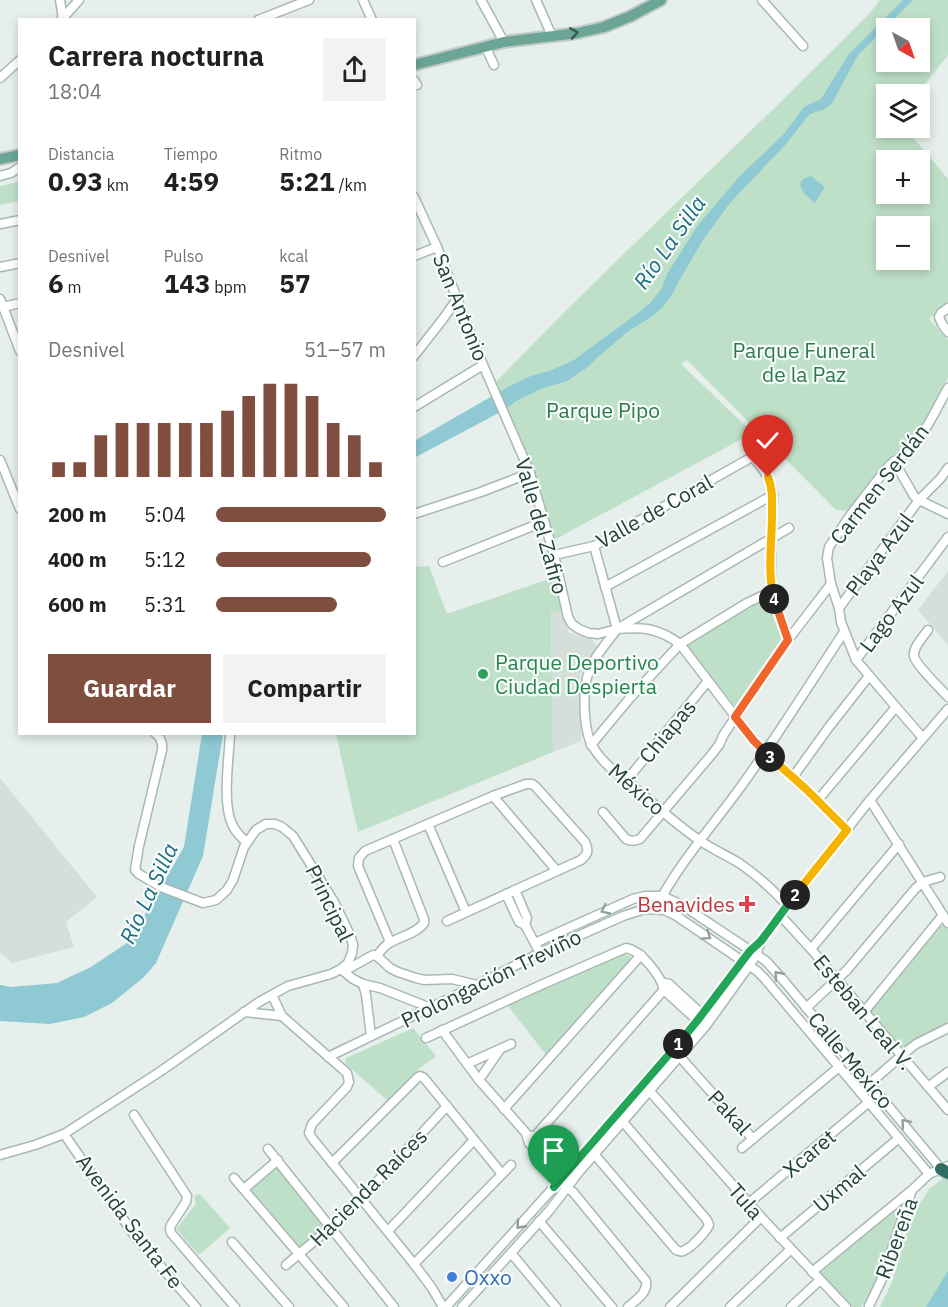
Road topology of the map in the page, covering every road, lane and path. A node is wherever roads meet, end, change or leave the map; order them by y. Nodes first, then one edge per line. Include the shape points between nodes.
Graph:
1 (60, 0) edge
2 (79, 0) edge
3 (309, 0) edge
4 (363, 0) edge
5 (481, 0) edge
6 (536, 0) edge
7 (661, 0) edge
8 (762, 0) edge
9 (62, 18) edge
10 (63, 18) edge
11 (263, 18) edge
12 (371, 18) edge
13 (552, 36) junction
14 (504, 42) junction
15 (485, 46) junction
16 (803, 46) dead end
17 (18, 62) edge
18 (416, 64) edge
19 (494, 65) dead end
20 (0, 78) edge
21 (18, 155) edge
22 (0, 159) edge
23 (18, 168) edge
24 (0, 176) edge
25 (416, 201) edge
26 (18, 220) edge
27 (0, 224) edge
28 (437, 248) junction
29 (416, 255) edge
30 (18, 263) edge
31 (0, 267) edge
32 (457, 299) junction
33 (1, 303) edge
34 (18, 303) edge
35 (948, 308) edge
36 (948, 332) edge
37 (18, 346) edge
38 (416, 354) edge
39 (483, 365) junction
40 (493, 385) joint
41 (948, 388) edge
42 (416, 406) edge
43 (0, 460) edge
44 (894, 461) junction
45 (948, 468) edge
46 (528, 469) junction
47 (773, 495) junction
48 (919, 500) junction
49 (18, 504) edge
50 (416, 513) edge
51 (948, 514) edge
52 (543, 522) junction
53 (789, 528) dead end
54 (948, 537) edge
55 (772, 538) junction
56 (594, 546) junction
57 (554, 555) junction
58 (443, 562) dead end
59 (831, 584) junction
60 (605, 587) junction
61 (772, 591) junction
62 (839, 608) junction
63 (617, 630) junction
64 (928, 630) dead end
65 (844, 632) junction
66 (598, 634) junction
67 (788, 640) junction
68 (680, 644) junction
69 (604, 647) junction
70 (856, 660) junction
71 (869, 676) junction
72 (708, 681) junction
73 (948, 697) edge
74 (896, 708) junction
75 (948, 709) edge
76 (735, 717) junction
77 (230, 735) edge
78 (158, 736) edge
79 (923, 738) junction
80 (591, 745) junction
81 (765, 752) junction
82 (794, 777) junction
83 (626, 781) junction
84 (494, 796) junction
85 (870, 800) junction
86 (818, 801) junction
87 (603, 812) dead end
88 (663, 812) junction
89 (428, 824) junction
90 (847, 830) junction
91 (393, 839) junction
92 (699, 840) junction
93 (247, 843) junction
94 (899, 844) junction
95 (557, 871) junction
96 (940, 877) dead end
97 (923, 882) junction
98 (515, 890) junction
99 (506, 894) junction
100 (662, 896) junction
101 (787, 905) junction
102 (656, 908) junction
103 (466, 912) junction
104 (780, 915) junction
105 (943, 915) junction
106 (447, 921) dead end
107 (948, 923) edge
108 (525, 925) junction
109 (390, 942) junction
110 (535, 943) junction
111 (811, 949) junction
112 (638, 953) junction
113 (753, 953) junction
114 (540, 954) junction
115 (377, 956) junction
116 (746, 963) junction
117 (342, 970) junction
118 (837, 980) junction
119 (363, 984) junction
120 (477, 985) junction
121 (665, 985) junction
122 (272, 995) junction
123 (430, 1008) junction
124 (806, 1008) junction
125 (244, 1012) junction
126 (864, 1012) junction
127 (282, 1016) junction
128 (704, 1021) junction
129 (948, 1028) edge
130 (442, 1030) junction
131 (371, 1036) junction
132 (426, 1038) dead end
133 (512, 1044) dead end
134 (501, 1049) junction
135 (901, 1056) junction
136 (328, 1057) junction
137 (680, 1057) junction
138 (467, 1064) junction
139 (839, 1067) junction
140 (948, 1072) edge
141 (479, 1080) junction
142 (643, 1083) junction
143 (870, 1083) junction
144 (928, 1087) junction
145 (650, 1091) junction
146 (860, 1092) junction
147 (869, 1102) junction
148 (447, 1106) junction
149 (504, 1109) junction
150 (948, 1110) edge
151 (134, 1115) dead end
152 (623, 1122) junction
153 (64, 1134) junction
154 (899, 1138) junction
155 (753, 1139) junction
156 (474, 1140) junction
157 (532, 1140) junction
158 (268, 1149) dead end
159 (742, 1149) dead end
160 (0, 1155) edge
161 (595, 1155) junction
162 (278, 1160) junction
163 (332, 1162) junction
164 (511, 1165) dead end
165 (946, 1169) edge
166 (502, 1174) junction
167 (929, 1174) junction
168 (563, 1177) junction
169 (234, 1178) dead end
170 (571, 1187) junction
171 (244, 1189) junction
172 (912, 1190) junction
173 (361, 1199) junction
174 (540, 1203) junction
175 (749, 1203) junction
176 (549, 1211) junction
177 (761, 1217) junction
178 (539, 1221) junction
179 (331, 1227) junction
180 (388, 1232) junction
181 (780, 1238) junction
182 (232, 1242) dead end
183 (791, 1249) junction
184 (511, 1252) junction
185 (299, 1255) junction
186 (414, 1264) junction
187 (286, 1265) dead end
188 (812, 1272) junction
189 (820, 1280) junction
190 (869, 1306) edge
191 (196, 1307) edge
192 (235, 1307) edge
193 (289, 1307) edge
194 (344, 1307) edge
195 (394, 1307) edge
196 (445, 1307) edge
197 (462, 1307) edge
198 (556, 1307) edge
199 (612, 1307) edge
200 (628, 1307) edge
201 (670, 1307) edge
202 (730, 1307) edge
203 (791, 1307) edge
204 (846, 1307) edge

1 - 9 street
2 - 10 street
3 - 11 street
4 - 12 street
5 - 14 street
6 - 13 street
13 -> 7 main road via 604,27
8 - 16 street
13 - 14 main road
14 - 15 main road
15 - 18 main road
15 - 19 street
17 - 20 street
21 - 22 main road
23 - 24 street
25 - 28 street, San Antonio
26 - 27 street
28 - 29 street
28 - 32 street, San Antonio
30 - 31 street
32 - 38 street
32 - 39 street, San Antonio
33 - 34 street
33 - 37 street
35 - 36 street via 939,317
39 - 40 street, San Antonio
39 - 42 street
40 - 46 street, Valle del Zafiro
41 - 44 street, Carmen Serdán via 915,444
43 - 49 street
44 - 48 street
44 - 59 street, Carmen Serdán via 829,547
45 - 48 street, Playa Azul
46 - 50 street via 481,492
46 - 52 street, Valle del Zafiro
47 - 55 street
47 - 56 street, Valle de Coral via 768,477 752,457
47 - 60 street
48 - 51 street
48 - 62 street, Playa Azul
52 - 57 street, Valle del Zafiro
52 - 58 street
53 - 55 street
54 - 70 street, Lago Azul
55 - 61 street
55 - 63 street
56 - 57 street, Valle de Coral
56 - 60 street
57 - 66 street, Valle del Zafiro via 568,617 579,629
59 - 62 street, Carmen Serdán
59 - 67 street
60 - 63 street
61 - 67 street
61 - 68 street
62 - 65 street, Carmen Serdán
63 - 66 street
63 - 68 street via 653,630
63 - 69 street, México
64 - 73 street via 915,650 915,658
65 - 70 street, Carmen Serdán
65 - 81 street
66 - 69 street
67 - 76 street
68 - 72 street
68 - 80 street
69 - 80 street, México via 594,659 585,687 586,731
70 - 71 street, Carmen Serdán
71 - 74 street, Carmen Serdán
71 - 82 street
72 - 76 street
72 - 83 street, Chiapas
74 - 79 street, Carmen Serdán
74 - 86 street
75 - 79 street
76 - 81 street
76 - 88 street via 712,754
77 - 93 street via 227,804 232,824
78 - 93 street, Principal via 162,750 139,846 137,872 161,887 203,903 216,900 233,880
79 - 85 street
80 - 83 street, México
81 - 82 street
81 - 92 street
82 - 86 street
83 - 88 street, México
84 - 89 street
84 - 95 street
84 - 95 street via 532,784 578,834 588,848 587,853
85 - 90 street
85 - 94 street
86 - 90 street
87 - 88 street via 630,841 640,839
88 - 92 street, México
89 - 91 street
89 - 103 street
90 - 101 street
91 - 109 street via 424,923
91 - 109 street via 365,851 358,866
92 - 100 street
92 - 101 street, México via 753,873
93 - 117 street, Principal via 266,824 282,826 293,836 350,935 352,953
94 - 97 street
94 - 111 street
95 - 98 street
96 - 97 street
97 - 105 street
97 - 118 street
98 - 99 street
98 - 108 street via 527,918
99 - 103 street
99 - 108 street via 519,921
100 - 102 street
100 -> 110 street, Prolongación Treviño via 626,901
100 - 113 street
101 - 104 street
102 - 114 street, Prolongación Treviño via 622,916
102 -> 116 street via 675,915
103 - 106 street
104 - 111 street, Esteban Leal V.
104 - 113 street
105 - 107 street
105 - 126 street
108 - 110 street
109 - 115 street
110 - 114 street
111 - 118 street, Esteban Leal V.
112 - 121 street
112 - 130 street via 621,949
112 - 149 street
113 - 116 street
124 -> 113 street, Calle Mexico via 774,969
114 - 120 street, Prolongación Treviño
115 - 117 street
115 - 120 street via 390,968 416,978 452,979
116 - 128 street
116 - 139 street, Calle Mexico via 765,979
117 - 119 street
117 - 122 street, Principal via 288,986
118 - 124 street
118 - 126 street, Esteban Leal V.
119 - 123 street
119 - 131 street
120 - 123 street, Prolongación Treviño
121 - 128 street
121 - 157 street
122 - 125 street, Principal
122 - 127 street
123 - 131 street, Prolongación Treviño
124 - 143 street, Calle Mexico
125 - 127 street
125 - 153 street, Principal
126 - 135 street, Esteban Leal V.
127 - 136 street
128 - 137 street
128 - 142 street
129 - 135 street
130 - 132 street
130 - 138 street
131 - 136 street, Prolongación Treviño
133 - 134 street
134 - 138 street
134 - 141 street
135 - 143 street
135 - 144 street, Esteban Leal V.
136 - 163 street via 347,1073 349,1082 312,1124 309,1133
137 - 145 street
137 - 155 street, Pakal
138 - 141 street
139 - 146 street, Calle Mexico
139 - 155 street, Pakal
140 - 144 street
141 - 149 street
142 - 145 street, Tula
142 - 168 street
143 - 146 street
165 -> 143 street, Calle Mexico
144 - 150 street, Esteban Leal V.
145 - 152 street
145 - 175 street, Tula
146 - 147 street, Calle Mexico
147 - 154 street, Calle Mexico
147 - 175 street, Xcaret
148 - 156 street
148 - 163 street via 420,1076
148 - 173 street, Hacienda Raíces
149 - 157 street
151 - 192 street via 187,1196 171,1225 171,1233
152 - 161 street
152 - 161 street via 707,1220 707,1230 686,1250 676,1250
153 - 160 street, Principal
153 - 191 street, Avenida Santa Fe via 137,1239
154 - 167 street, Calle Mexico
154 - 181 street, Uxmal
155 - 159 street
156 - 166 street
156 - 180 street
157 - 168 street
158 - 162 street
161 - 170 street
162 - 171 street
162 - 179 street
163 - 173 street
164 - 166 street
165 - 167 street
166 - 186 street
167 - 172 street, Ribereña
168 - 170 street
168 - 174 street
169 - 171 street
170 - 176 street
170 - 200 street via 646,1281 645,1291
171 - 185 street
172 - 188 street
172 - 190 street, Ribereña
173 - 179 street, Hacienda Raíces
173 - 180 street
174 - 176 street
174 -> 196 street
175 - 177 street, Tula
176 - 178 street
177 - 181 street, Tula
177 - 201 street
178 - 184 street
178 - 199 street
179 - 185 street, Hacienda Raíces
179 - 195 street
180 - 186 street
181 - 183 street, Tula
182 - 193 street
183 - 188 street, Tula
183 - 202 street
184 - 197 street
184 - 198 street
185 - 187 street, Hacienda Raíces
185 - 194 street
186 - 196 street
188 - 189 street, Tula
189 - 203 street
189 - 204 street, Tula

